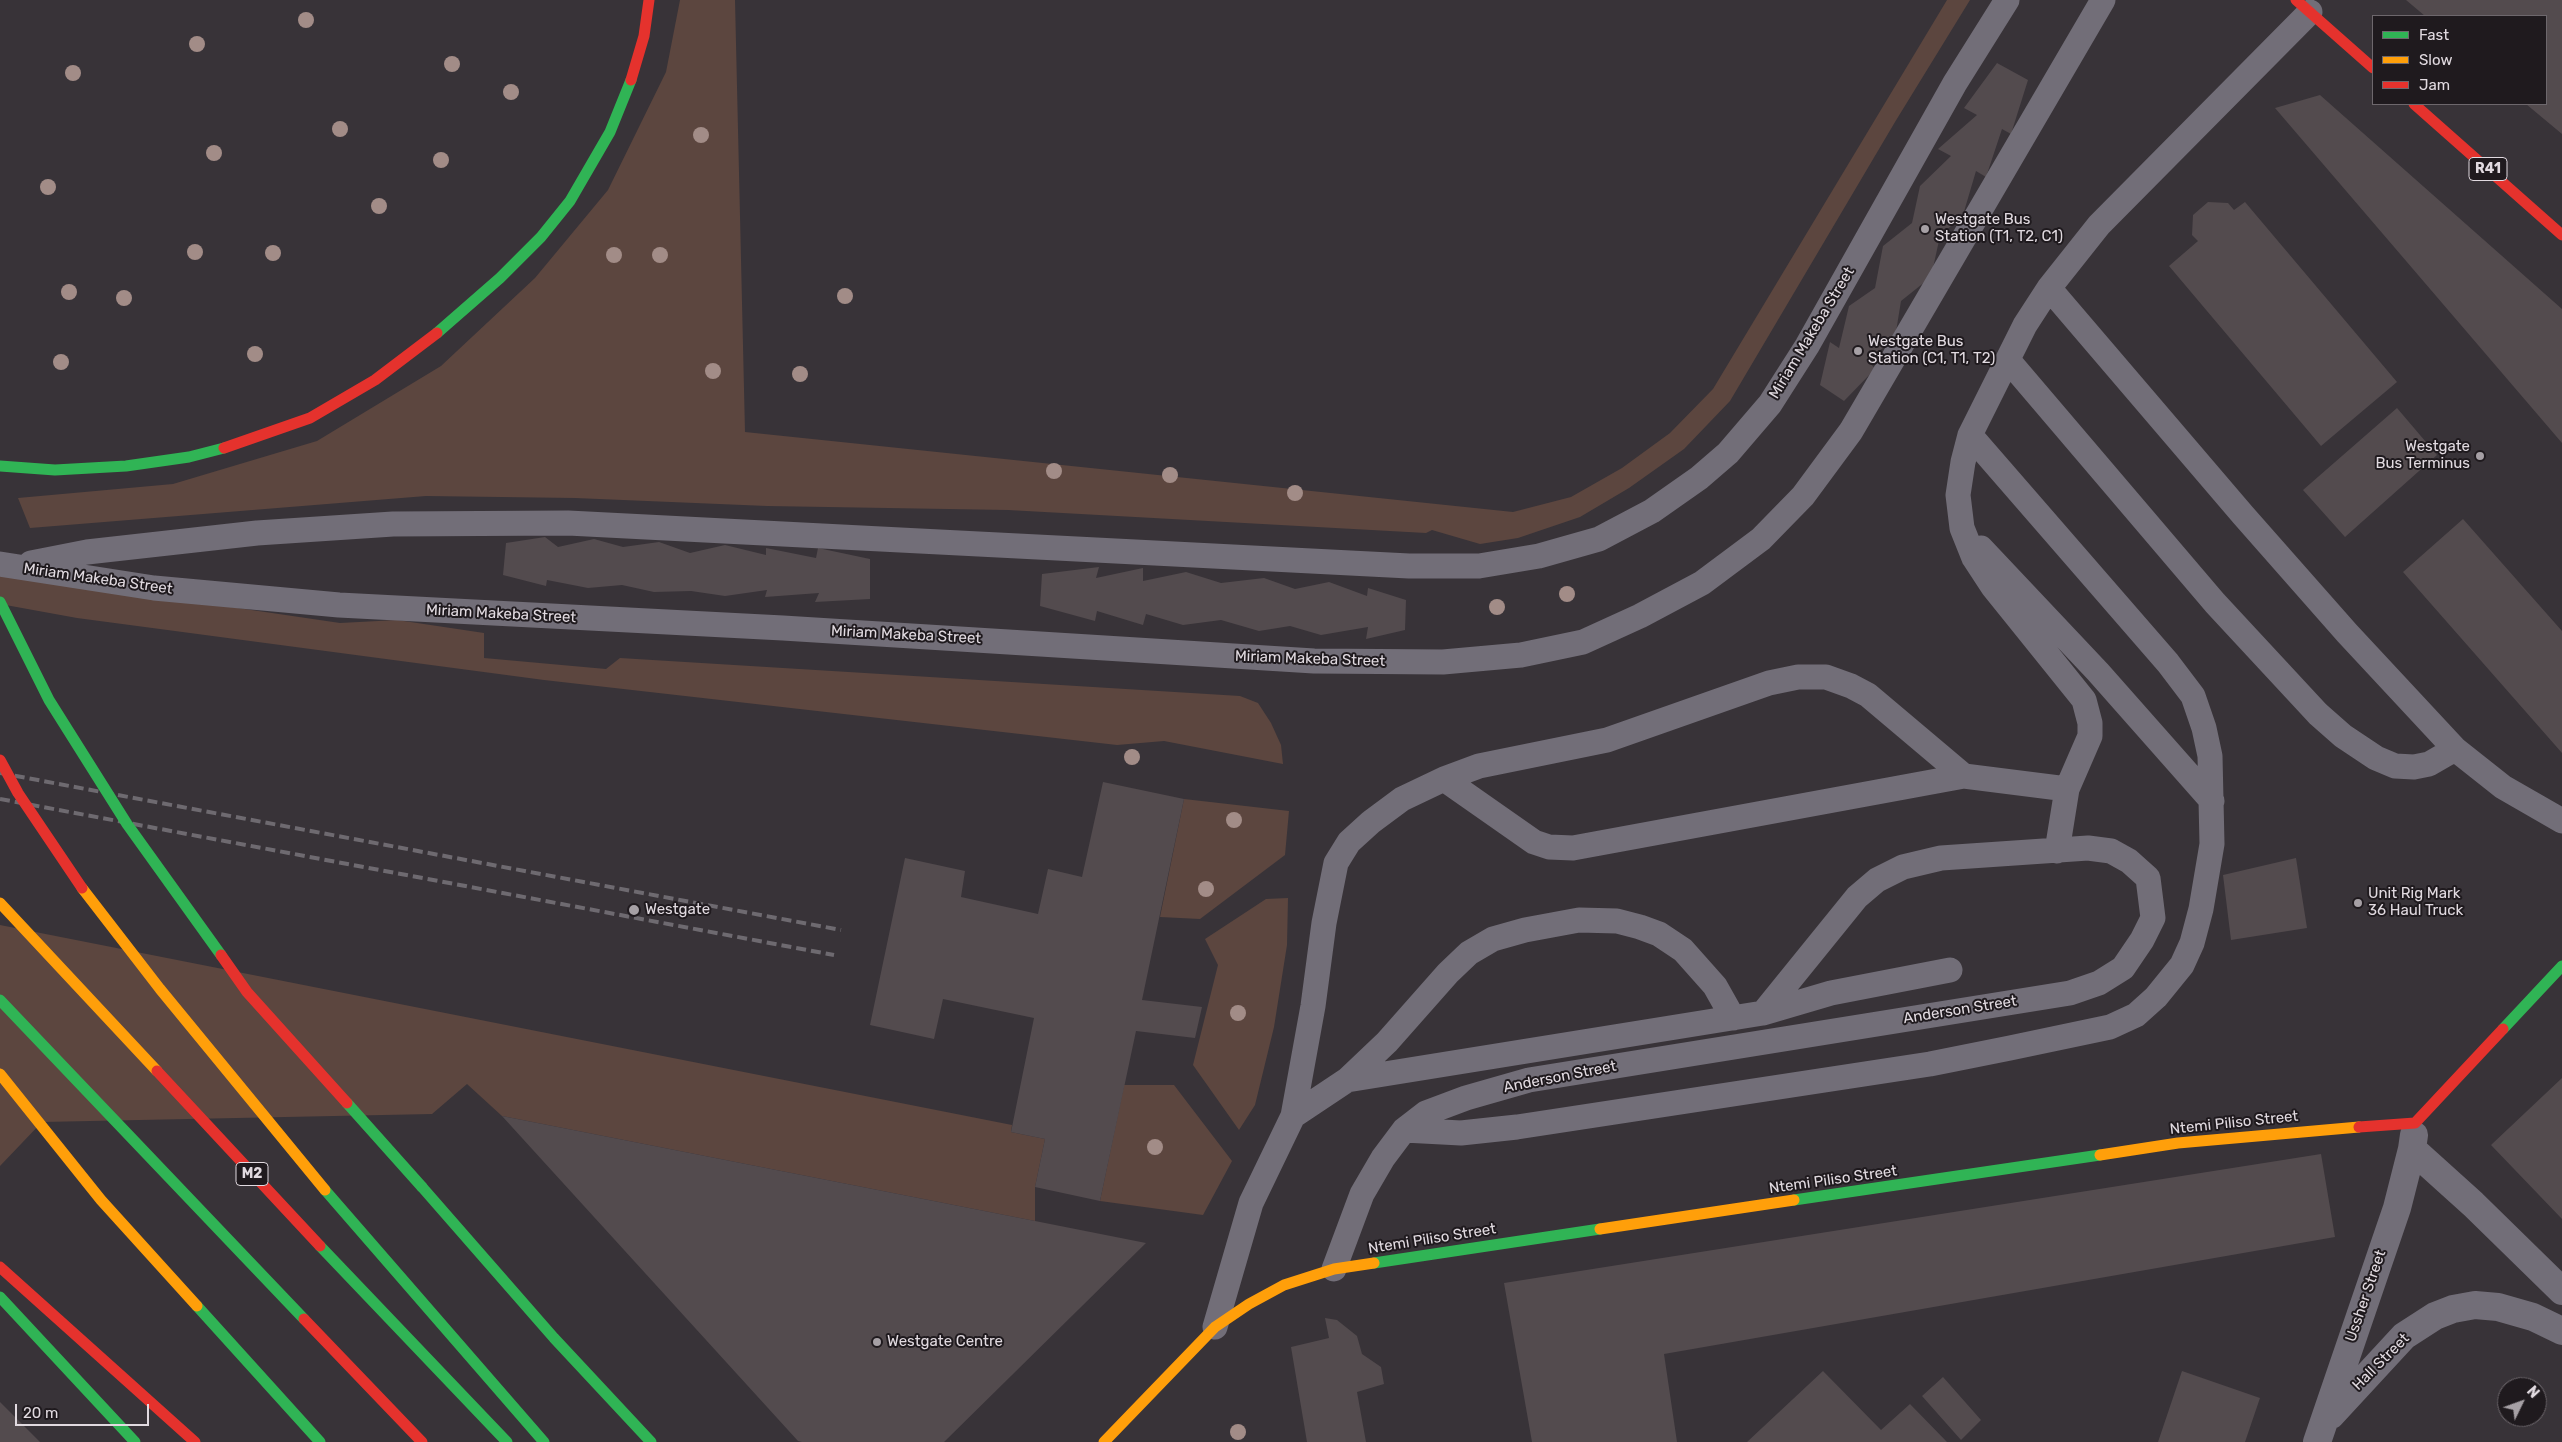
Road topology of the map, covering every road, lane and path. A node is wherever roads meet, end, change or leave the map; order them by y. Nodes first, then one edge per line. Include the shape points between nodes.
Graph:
1 (649, 0) edge
2 (2008, 0) edge
3 (2103, 0) edge
4 (2309, 4) edge
5 (2372, 67) edge
6 (2415, 105) edge
7 (2562, 235) edge
8 (2049, 288) junction
9 (2008, 360) junction
10 (1970, 435) junction
11 (0, 466) edge
12 (1962, 528) junction
13 (7, 565) edge
14 (0, 602) edge
15 (2455, 749) junction
16 (0, 760) edge
17 (1964, 776) junction
18 (1444, 779) junction
19 (2067, 789) junction
20 (2212, 801) junction
21 (2562, 821) edge
22 (2057, 851) junction
23 (0, 903) edge
24 (2562, 966) edge
25 (1950, 970) dead end
26 (0, 1000) edge
27 (1763, 1013) junction
28 (1733, 1018) junction
29 (0, 1074) edge
30 (1347, 1080) junction
31 (1293, 1116) junction
32 (1404, 1130) junction
33 (2414, 1136) junction
34 (0, 1267) edge
35 (1334, 1269) junction
36 (2562, 1292) edge
37 (0, 1297) edge
38 (1215, 1326) junction
39 (2562, 1332) edge
40 (2320, 1433) edge
41 (135, 1442) edge
42 (195, 1442) edge
43 (320, 1442) edge
44 (422, 1442) edge
45 (507, 1442) edge
46 (544, 1442) edge
47 (650, 1442) edge
48 (1104, 1442) edge

1 - 11 main road via 642,45 626,95 594,161 570,201 541,237 500,278 436,334 375,380 310,418 248,441 189,457 88,469
2 - 13 lane, Miriam Makeba Street via 1955,83 1807,346 1770,404 1728,452 1699,478 1652,511 1599,539 1538,556 1478,566 1409,566 568,523 393,524 257,533 87,552
3 - 13 lane, Miriam Makeba Street via 1852,431 1803,496 1761,538 1702,583 1583,642 1521,655 1442,662 1314,661 339,605 154,588
4 - 5 main road
4 - 8 lane via 2099,225
6 - 7 main road, R41
8 - 9 lane
8 - 15 lane via 2243,515
9 - 10 lane
9 - 15 lane via 2215,603 2318,714 2343,736 2376,758 2395,766 2428,764
10 - 12 lane via 1958,495
10 - 20 lane via 2193,696 2210,756
12 - 19 lane via 1974,558 1993,587 2084,700 2090,736
12 - 20 lane via 2098,672
14 - 47 main road, bridge via 50,700 127,824 248,992
15 - 21 lane via 2503,787
16 - 46 main road, bridge via 77,882 160,989 311,1174
17 - 18 lane via 1573,848 1549,847 1534,842
17 - 18 lane via 1868,695 1826,677 1798,677 1769,683 1607,740 1479,766
17 - 19 lane
18 - 31 lane via 1402,799 1371,822 1349,842 1336,863
19 - 22 lane
20 - 32 lane via 2212,844 2201,909 2182,966 2142,1009 2110,1027 1930,1064 1517,1128 1461,1133
22 - 27 lane, Anderson Street via 1941,858 1903,867 1877,880 1857,897
22 - 32 lane, Anderson Street via 2088,848 2111,851 2129,861 2148,878 2153,918 2123,968 2099,983 2070,993 1529,1080 1426,1113
23 - 45 main road, M2
24 - 33 main road
25 - 27 lane, Anderson Street via 1831,993
26 - 44 main road
27 - 28 lane, Anderson Street
28 - 30 lane, Anderson Street
28 - 30 lane, Anderson Street via 1710,980 1683,950 1659,934 1618,921 1579,920 1493,938 1469,953 1387,1042
29 - 43 main road via 101,1200
30 - 31 lane, Anderson Street
31 - 38 lane via 1251,1203
32 - 35 lane, Anderson Street via 1362,1194
33 - 35 main road, Ntemi Piliso Street via 2307,1130 2178,1144
33 - 36 street via 2473,1204
33 - 40 street, Ussher Street via 2397,1208
34 - 42 main road
35 - 38 main road, Ntemi Piliso Street via 1284,1285
37 - 41 main road
38 - 48 main road, Ntemi Piliso Street
39 - 40 street, Hall Street via 2533,1317 2498,1307 2475,1305 2435,1316 2404,1336

